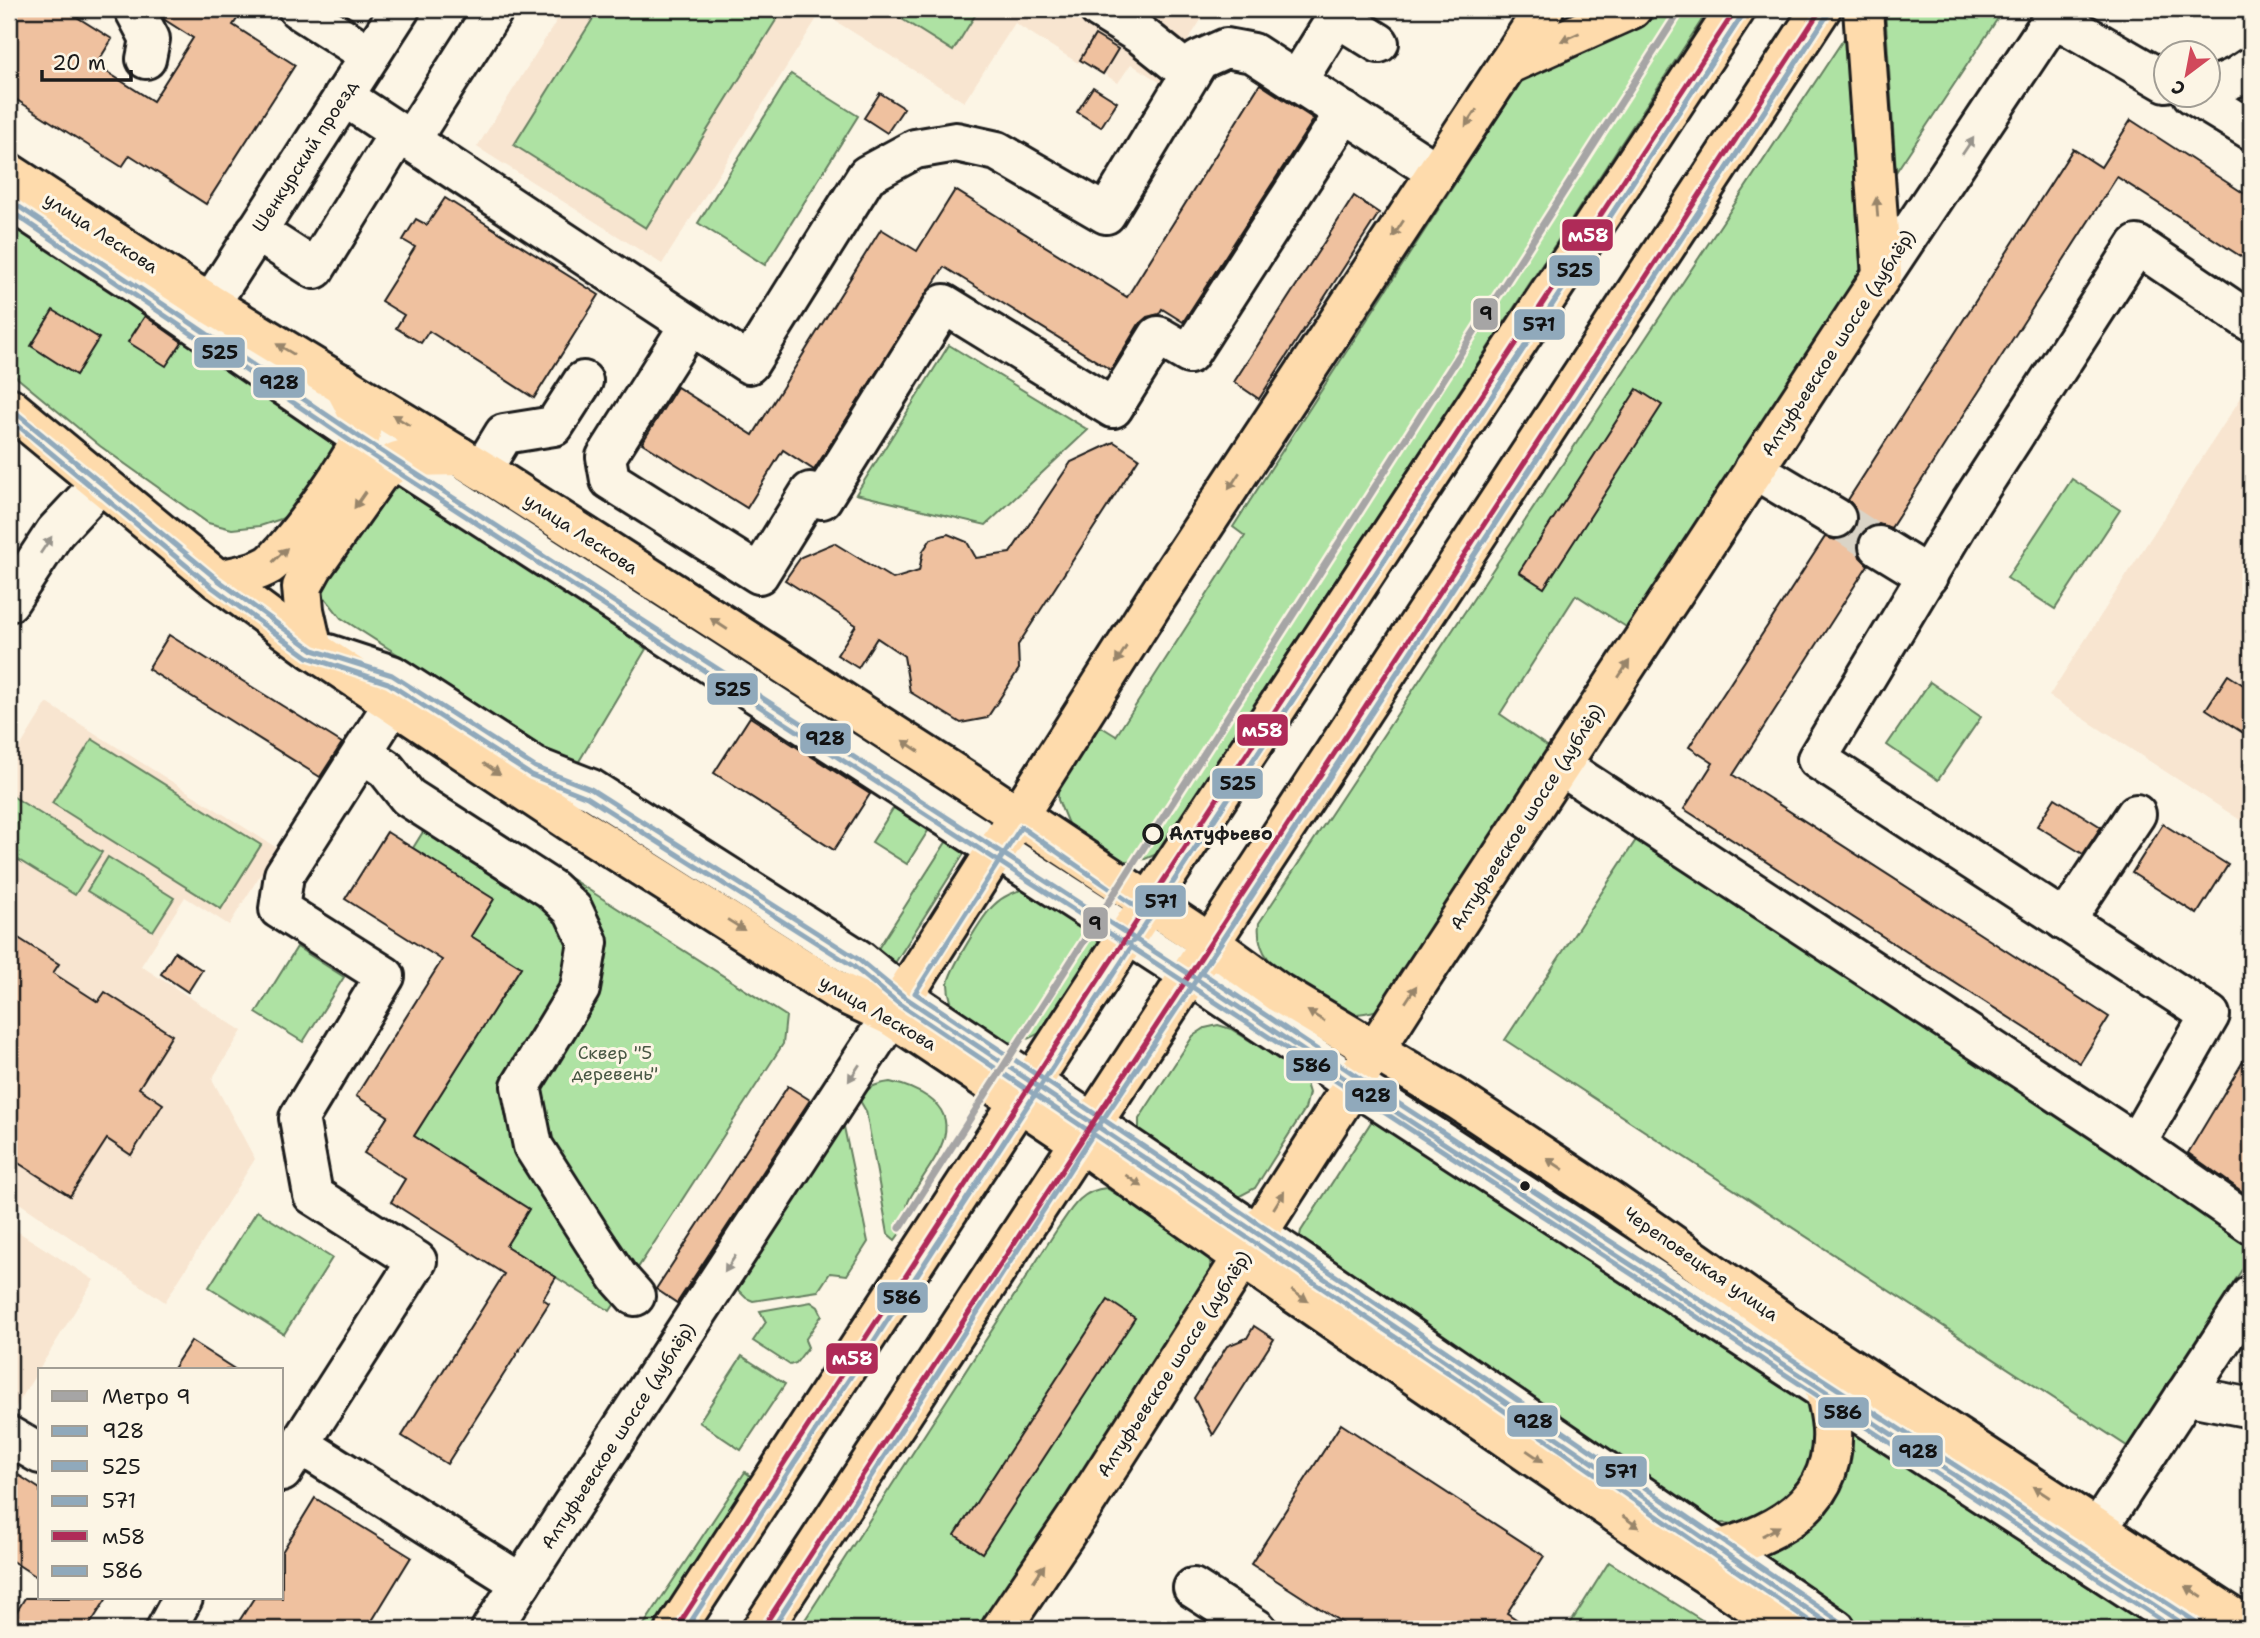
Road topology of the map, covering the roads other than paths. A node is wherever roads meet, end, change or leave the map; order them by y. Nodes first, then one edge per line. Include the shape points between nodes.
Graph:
1 (134, 9) edge
2 (298, 9) edge
3 (399, 9) edge
4 (494, 9) edge
5 (1099, 9) edge
6 (1545, 9) edge
7 (1632, 9) edge
8 (1736, 9) edge
9 (1821, 9) edge
10 (1863, 9) edge
11 (2056, 14) edge
12 (1379, 43) dead end
13 (370, 55) junction
14 (146, 59) dead end
15 (1507, 65) junction
16 (2251, 67) edge
17 (1190, 74) junction
18 (2152, 74) edge
19 (1297, 81) junction
20 (2222, 83) edge
21 (343, 96) junction
22 (2215, 108) edge
23 (1345, 112) junction
24 (2251, 130) edge
25 (405, 137) junction
26 (1436, 171) junction
27 (9, 173) edge
28 (9, 200) edge
29 (256, 231) junction
30 (1882, 275) junction
31 (210, 304) junction
32 (2251, 322) edge
33 (689, 326) junction
34 (583, 381) dead end
35 (343, 384) junction
36 (11, 408) edge
37 (360, 438) junction
38 (397, 461) junction
39 (471, 463) junction
40 (1754, 470) junction
41 (100, 484) junction
42 (531, 501) junction
43 (1836, 518) tunnel mouth
44 (1879, 546) tunnel mouth
45 (563, 568) junction
46 (1928, 576) junction
47 (218, 580) junction
48 (9, 602) edge
49 (313, 650) junction
50 (393, 704) junction
51 (736, 719) dead end
52 (362, 753) junction
53 (1560, 766) junction
54 (2136, 814) dead end
55 (1018, 815) junction
56 (996, 849) junction
57 (1138, 920) junction
58 (2065, 921) junction
59 (1200, 958) junction
60 (897, 1006) junction
61 (1374, 1052) junction
62 (1353, 1084) junction
63 (1026, 1092) junction
64 (1085, 1131) junction
65 (2136, 1144) junction
66 (2251, 1224) edge
67 (1250, 1246) junction
68 (2251, 1295) edge
69 (635, 1296) dead end
70 (1809, 1341) junction
71 (1824, 1389) junction
72 (2185, 1395) junction
73 (2251, 1408) edge
74 (9, 1436) edge
75 (38, 1453) edge
76 (291, 1458) edge
77 (2098, 1529) junction
78 (1719, 1551) junction
79 (1683, 1559) junction
80 (521, 1583) junction
81 (1194, 1588) dead end
82 (491, 1629) edge
83 (676, 1629) edge
84 (762, 1629) edge
85 (1001, 1629) edge
86 (1257, 1629) edge
87 (1790, 1629) edge
88 (1836, 1629) edge
89 (2191, 1629) edge
90 (2251, 1629) edge

1 - 14 street via 150,39
2 - 13 street
3 - 13 street, Шенкурский проезд
4 - 25 street
5 - 17 street
6 - 15 main road, Алтуфьевское шоссе (дублёр)
7 -> 15 main road
8 - 57 main road
9 - 59 main road
30 -> 10 main road
11 - 18 street
30 -> 11 street, Алтуфьевское шоссе (дублёр)
12 - 19 street via 1337,17
13 - 21 street, Шенкурский проезд
15 -> 26 main road, Алтуфьевское шоссе (дублёр)
16 - 20 street
17 - 19 street via 1199,60 1226,48 1253,53
17 - 33 street via 1106,214 997,151 957,142 915,149 867,175 749,364
19 - 23 street
21 - 25 street
21 - 29 street, Шенкурский проезд
22 - 24 street
23 - 26 street
23 - 33 street via 1189,354 1158,336 1113,408 944,304 821,499 810,492 759,574 610,480 606,457
25 - 29 street via 315,268
25 - 33 street
26 -> 55 main road, Алтуфьевское шоссе (дублёр)
27 - 31 main road, улица Лескова
28 - 37 street, улица Лескова
29 - 31 street, Шенкурский проезд
30 - 40 main road, Алтуфьевское шоссе (дублёр)
35 -> 31 main road, улица Лескова
32 - 46 street via 2137,244
34 - 39 street via 554,426 504,434
35 - 37 main road via 360,420
39 -> 35 main road, улица Лескова
36 - 41 main road, улица Лескова
37 - 38 street, улица Лескова
47 -> 37 main road via 253,573 287,549
38 - 39 main road via 412,457
38 - 45 street, улица Лескова
38 -> 49 main road via 379,474 302,587
39 - 42 main road, улица Лескова
40 - 43 street
53 -> 40 main road, Алтуфьевское шоссе (дублёр)
41 - 47 main road, улица Лескова
48 -> 41 street via 55,532
42 - 45 street
55 -> 42 main road, улица Лескова
44 - 46 street
45 - 51 street via 605,612 737,698
45 - 56 street, улица Лескова
46 - 58 street via 1817,759
47 - 49 main road, улица Лескова
49 - 50 main road, улица Лескова
49 - 60 street, улица Лескова via 392,675 535,767 591,789 858,959
50 - 52 street
50 -> 60 main road, улица Лескова via 838,991
52 - 69 street via 386,769 408,797 551,889 573,910 588,942 580,989 521,1086 533,1146
52 - 76 street via 284,875 279,909 385,976 299,1118 313,1195 417,1261
61 -> 53 main road, Алтуфьевское шоссе (дублёр)
53 - 65 street
54 - 58 street
55 - 56 main road, Алтуфьевское шоссе (дублёр)
55 - 57 main road, улица Лескова
56 - 57 street, улица Лескова
56 - 60 main road, Алтуфьевское шоссе (дублёр)
57 - 59 street, Череповецкая улица
57 - 63 main road
58 - 65 street via 2210,1016
61 -> 59 main road, Череповецкая улица via 1279,993
59 - 62 street, Череповецкая улица
59 - 64 main road
60 - 63 street, улица Лескова
60 -> 80 street, Алтуфьевское шоссе (дублёр)
61 - 62 main road, Алтуфьевское шоссе (дублёр)
70 -> 61 main road, Череповецкая улица via 1612,1202 1458,1100
67 -> 62 main road, Алтуфьевское шоссе (дублёр)
62 - 71 street, Череповецкая улица
63 - 64 street
63 - 83 main road
64 -> 67 main road
64 - 84 main road
65 - 66 street
67 - 78 street via 1627,1485
67 -> 79 main road
85 -> 67 main road, Алтуфьевское шоссе (дублёр)
68 - 72 street
70 - 71 main road
77 -> 70 main road, Череповецкая улица
78 -> 71 main road via 1785,1523 1821,1484 1830,1461 1832,1427
71 - 89 street, Череповецкая улица
72 - 73 street
72 - 77 street
74 - 75 street
76 - 80 street
90 -> 77 main road, Череповецкая улица
78 - 79 main road
78 - 88 street
79 - 87 main road
80 - 82 street, Алтуфьевское шоссе (дублёр)
81 - 86 street

